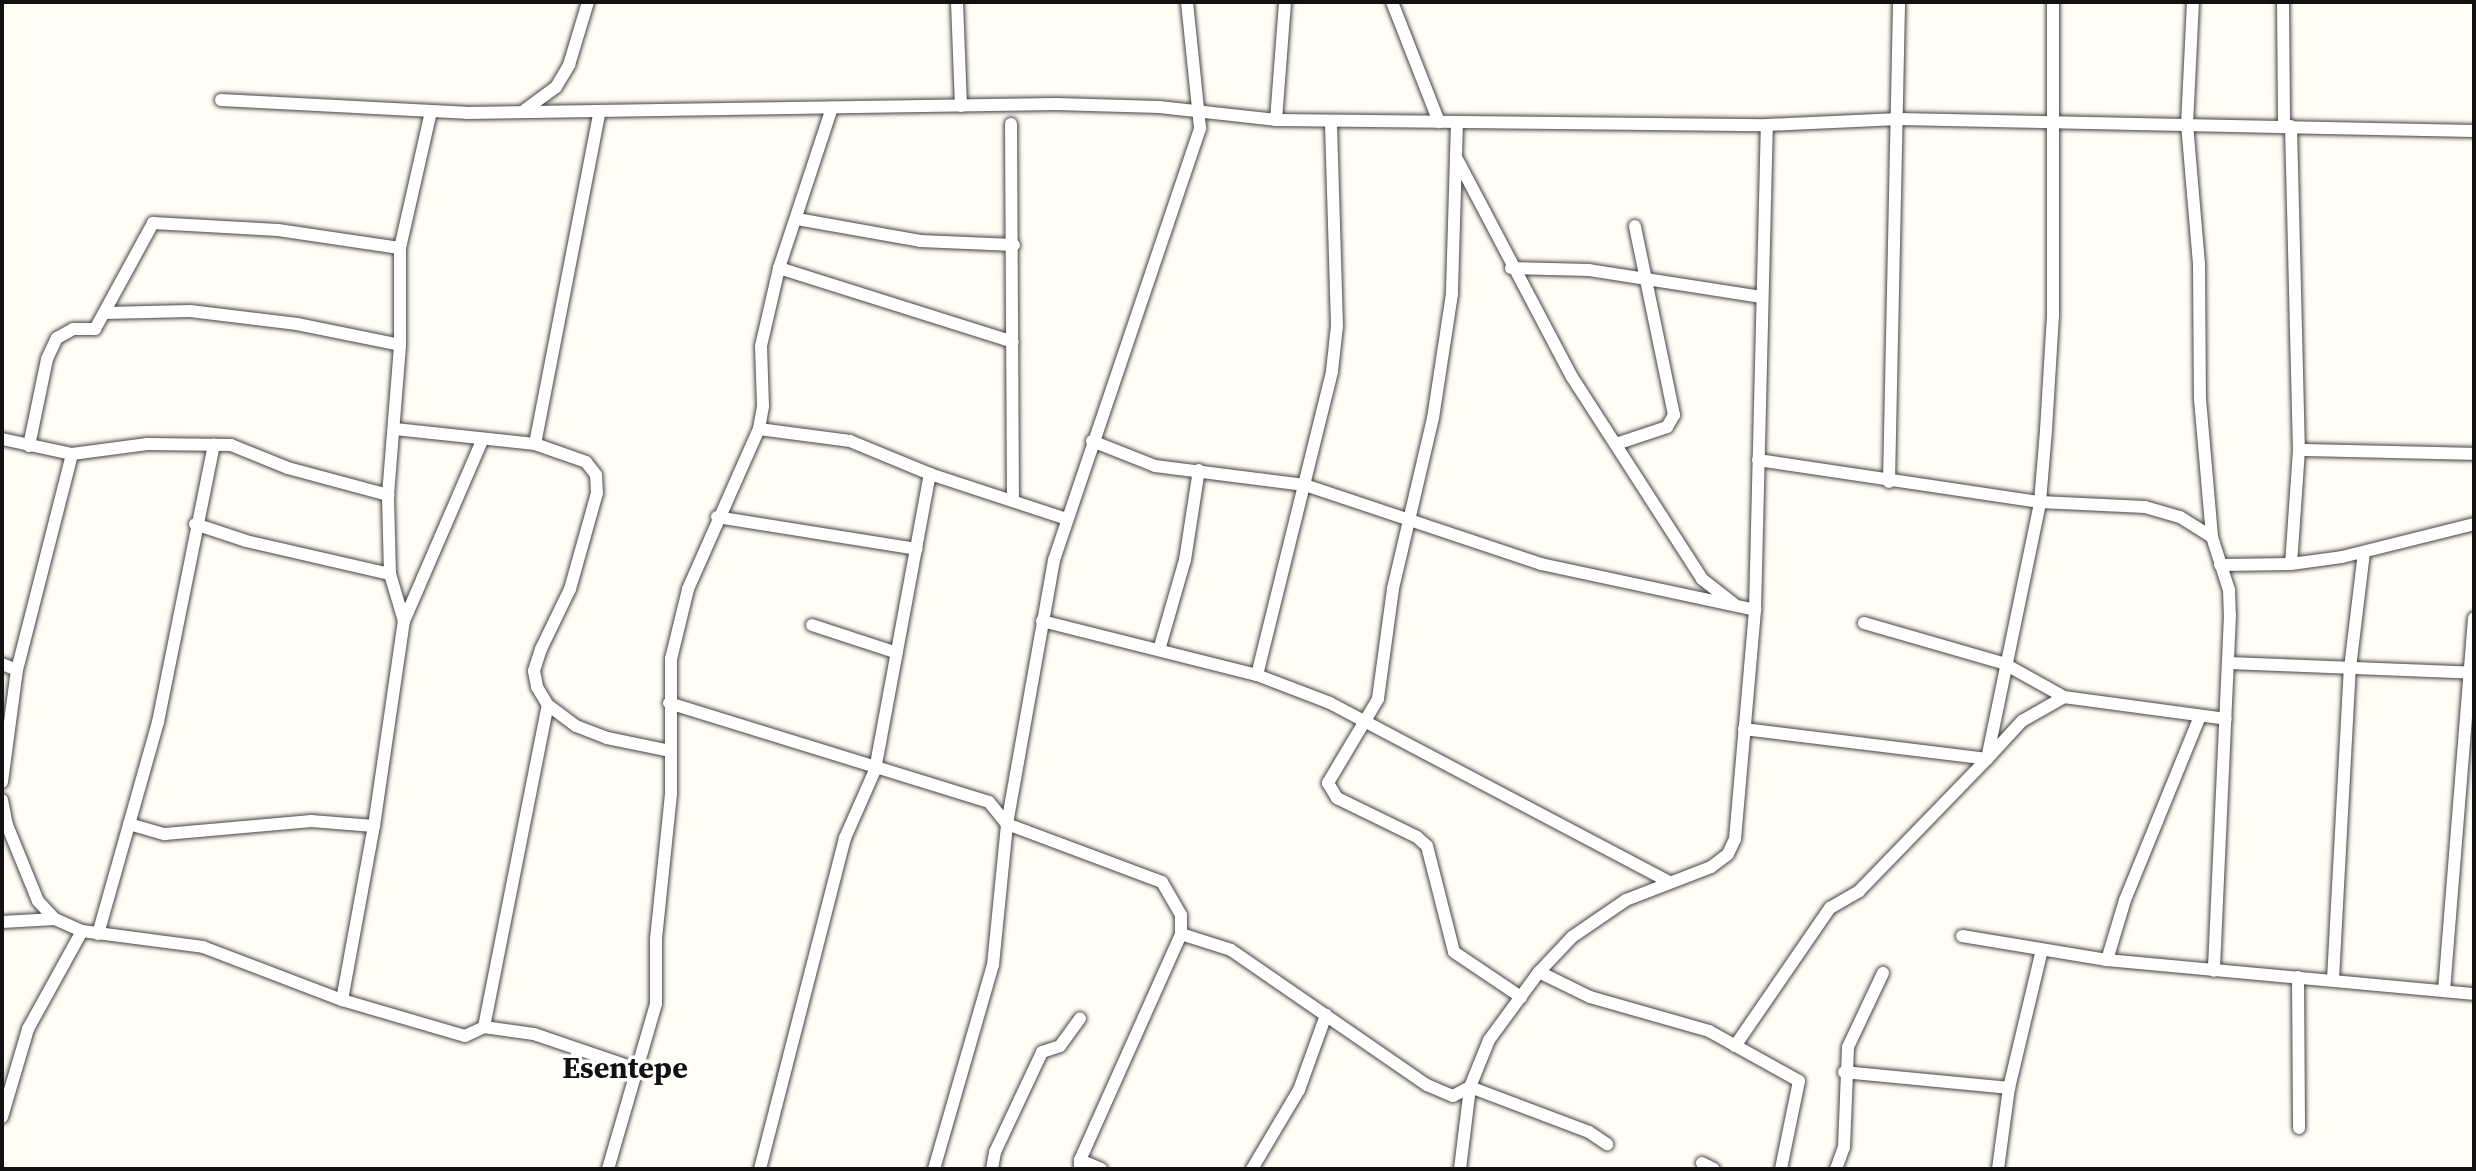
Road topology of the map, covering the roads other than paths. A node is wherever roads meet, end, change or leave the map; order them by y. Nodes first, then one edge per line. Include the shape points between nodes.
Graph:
1 (588, 2) edge
2 (957, 2) edge
3 (1187, 2) edge
4 (1284, 2) edge
5 (1392, 2) edge
6 (1899, 2) edge
7 (2053, 2) edge
8 (2193, 2) edge
9 (2283, 2) edge
10 (221, 100) dead end
11 (961, 106) junction
12 (832, 108) junction
13 (431, 111) junction
14 (600, 111) junction
15 (1201, 112) junction
16 (521, 113) junction
17 (1276, 120) junction
18 (1899, 120) junction
19 (1331, 121) junction
20 (1438, 122) junction
21 (1457, 122) junction
22 (2054, 122) junction
23 (1011, 124) dead end
24 (2187, 124) junction
25 (1768, 125) junction
26 (2287, 126) junction
27 (2474, 131) edge
28 (1456, 158) junction
29 (797, 219) junction
30 (1635, 226) dead end
31 (1014, 245) junction
32 (400, 248) junction
33 (779, 268) junction
34 (1511, 268) junction
35 (1643, 278) junction
36 (1762, 297) junction
37 (105, 313) junction
38 (1013, 342) junction
39 (400, 345) junction
40 (395, 429) junction
41 (759, 429) junction
42 (2, 439) edge
43 (482, 441) junction
44 (1092, 441) junction
45 (535, 444) junction
46 (1616, 444) junction
47 (214, 445) junction
48 (29, 446) junction
49 (2299, 450) junction
50 (72, 454) junction
51 (2474, 454) edge
52 (1758, 460) junction
53 (1199, 470) junction
54 (930, 474) junction
55 (1889, 482) junction
56 (1304, 485) junction
57 (388, 495) junction
58 (1013, 500) junction
59 (2040, 502) junction
60 (718, 517) junction
61 (1067, 519) junction
62 (1407, 520) junction
63 (195, 523) junction
64 (2474, 524) edge
65 (2212, 537) junction
66 (916, 549) junction
67 (2364, 553) junction
68 (2291, 564) junction
69 (2220, 565) junction
70 (390, 574) junction
71 (1738, 606) junction
72 (1755, 610) junction
73 (2474, 618) edge
74 (404, 621) junction
75 (1042, 621) junction
76 (1864, 624) dead end
77 (812, 625) dead end
78 (1159, 650) junction
79 (897, 653) junction
80 (2003, 663) junction
81 (2229, 663) junction
82 (2, 664) edge
83 (2350, 668) junction
84 (17, 670) junction
85 (2472, 672) edge
86 (1257, 675) junction
87 (2064, 696) junction
88 (669, 703) junction
89 (548, 705) junction
90 (2199, 719) junction
91 (2225, 719) junction
92 (1363, 722) junction
93 (1744, 729) junction
94 (670, 751) junction
95 (1987, 759) junction
96 (875, 770) junction
97 (2, 782) edge
98 (2, 800) edge
99 (129, 824) junction
100 (1007, 824) junction
101 (4, 825) edge
102 (374, 826) junction
103 (1668, 881) junction
104 (55, 919) junction
105 (2, 922) edge
106 (82, 931) junction
107 (98, 934) junction
108 (1181, 934) junction
109 (1962, 936) dead end
110 (2042, 950) junction
111 (2107, 960) junction
112 (2214, 971) junction
113 (1539, 972) junction
114 (1883, 973) dead end
115 (2298, 977) junction
116 (2333, 979) junction
117 (2444, 991) junction
118 (2474, 994) edge
119 (1521, 997) junction
120 (342, 1000) junction
121 (1326, 1015) junction
122 (1080, 1017) dead end
123 (484, 1027) junction
124 (1735, 1046) junction
125 (637, 1069) junction
126 (1844, 1072) junction
127 (1470, 1087) junction
128 (2009, 1088) junction
129 (2, 1117) edge
130 (2299, 1128) dead end
131 (1607, 1144) dead end
132 (1702, 1163) dead end
133 (1080, 1164) edge
134 (608, 1169) edge
135 (760, 1169) edge
136 (933, 1169) edge
137 (992, 1169) edge
138 (1101, 1169) edge
139 (1252, 1169) edge
140 (1460, 1169) edge
141 (1714, 1169) edge
142 (1781, 1169) edge
143 (1836, 1169) edge
144 (1998, 1169) edge

1 - 16 street via 569,65 555,87
2 - 11 street
3 - 15 street
4 - 17 street
5 - 20 street
6 - 18 street
7 - 22 street
8 - 24 street
9 - 26 street
10 - 13 street
11 - 12 street
11 - 15 street via 1159,107
12 - 14 street
12 - 29 street
13 - 16 street
13 - 32 street
14 - 16 street
14 - 45 street
15 - 17 street
15 - 44 street via 1196,147
17 - 19 street
18 - 22 street
18 - 25 street
18 - 55 street
19 - 20 street
19 - 56 street via 1337,326 1332,371
20 - 21 street
21 - 25 street
21 - 28 street
22 - 24 street
22 - 59 street via 2053,316
23 - 31 street
24 - 26 street
24 - 65 street via 2199,263 2200,399
25 - 36 street
26 - 27 street
26 - 49 street
28 - 34 street
28 - 62 street via 1452,294 1433,418
29 - 31 street via 920,241
29 - 33 street
30 - 35 street
31 - 38 street
32 - 37 street via 278,230 153,223
32 - 39 street
33 - 38 street
33 - 41 street via 761,346
34 - 35 street via 1590,270
34 - 46 street
35 - 36 street
35 - 46 street via 1674,415 1667,427
36 - 52 street
37 - 39 street via 203,313 298,324
37 - 48 street via 95,329 73,329 57,338 47,359
38 - 58 street
39 - 40 street
40 - 43 street
40 - 57 street
41 - 54 street via 850,441
41 - 60 street
42 - 48 street
43 - 45 street
43 - 74 street
44 - 53 street via 1155,466
44 - 61 street
45 - 89 street via 586,462 596,475 597,493 570,589 534,671
46 - 71 street via 1702,579
47 - 50 street via 147,444
47 - 57 street via 231,445 288,468
47 - 63 street
48 - 50 street
49 - 51 street
49 - 68 street
50 - 84 street
52 - 55 street
52 - 72 street
53 - 56 street
53 - 78 street via 1185,560
54 - 58 street
54 - 66 street
55 - 59 street
56 - 62 street
56 - 86 street
57 - 70 street
58 - 61 street
59 - 65 street via 2145,507 2180,517
59 - 80 street
60 - 66 street
60 - 88 street via 688,589 671,659
61 - 75 street
62 - 71 street via 1541,564
62 - 92 street via 1379,667 1378,699
63 - 70 street via 246,541
63 - 99 street via 158,722
64 - 67 street
65 - 69 street
66 - 79 street
67 - 68 street
67 - 83 street
68 - 69 street
69 - 81 street via 2229,590
70 - 74 street
71 - 72 street
72 - 93 street
73 - 85 street
74 - 102 street
75 - 78 street
75 - 100 street
76 - 80 street
77 - 79 street
78 - 86 street
79 - 96 street
80 - 87 street
80 - 95 street
81 - 83 street
81 - 91 street
82 - 84 street
83 - 85 street
83 - 116 street
84 - 97 street
85 - 117 street
86 - 92 street via 1330,703
87 - 90 street
87 - 95 street via 2022,721
88 - 94 street
88 - 96 street via 733,720
89 - 94 street via 576,726 607,738
89 - 123 street
90 - 91 street
90 - 111 street via 2130,887
91 - 112 street
92 - 103 street
92 - 119 street via 1332,770 1331,792 1426,846 1454,952
93 - 95 street
93 - 103 street via 1735,839 1728,855 1711,867
94 - 125 street via 656,1004
95 - 124 street via 1859,891 1830,908
96 - 100 street via 989,803
96 - 135 street via 845,838
98 - 101 street
99 - 102 street via 165,834 311,821
99 - 107 street
100 - 108 street via 1163,882 1181,915
100 - 136 street via 993,965
101 - 104 street via 38,901
102 - 120 street
103 - 113 street via 1626,900 1572,937
104 - 105 street
104 - 106 street
106 - 107 street
106 - 129 street via 28,1029
107 - 120 street via 202,947
108 - 121 street via 1231,950
108 - 133 street
109 - 110 street
110 - 111 street
110 - 128 street
111 - 112 street
112 - 115 street
113 - 119 street
113 - 124 street via 1590,997 1709,1031
114 - 126 street via 1848,1047
115 - 116 street
115 - 130 street
116 - 117 street
117 - 118 street
119 - 127 street via 1489,1040
120 - 123 street via 465,1036
121 - 127 street via 1427,1085 1453,1096
121 - 139 street via 1298,1090
122 - 137 street via 1060,1046 1042,1052 995,1152
123 - 125 street via 534,1034
124 - 142 street via 1799,1081
125 - 134 street
126 - 128 street
126 - 143 street via 1847,1115
127 - 131 street via 1589,1132
127 - 140 street
128 - 144 street
132 - 141 street
133 - 138 street

